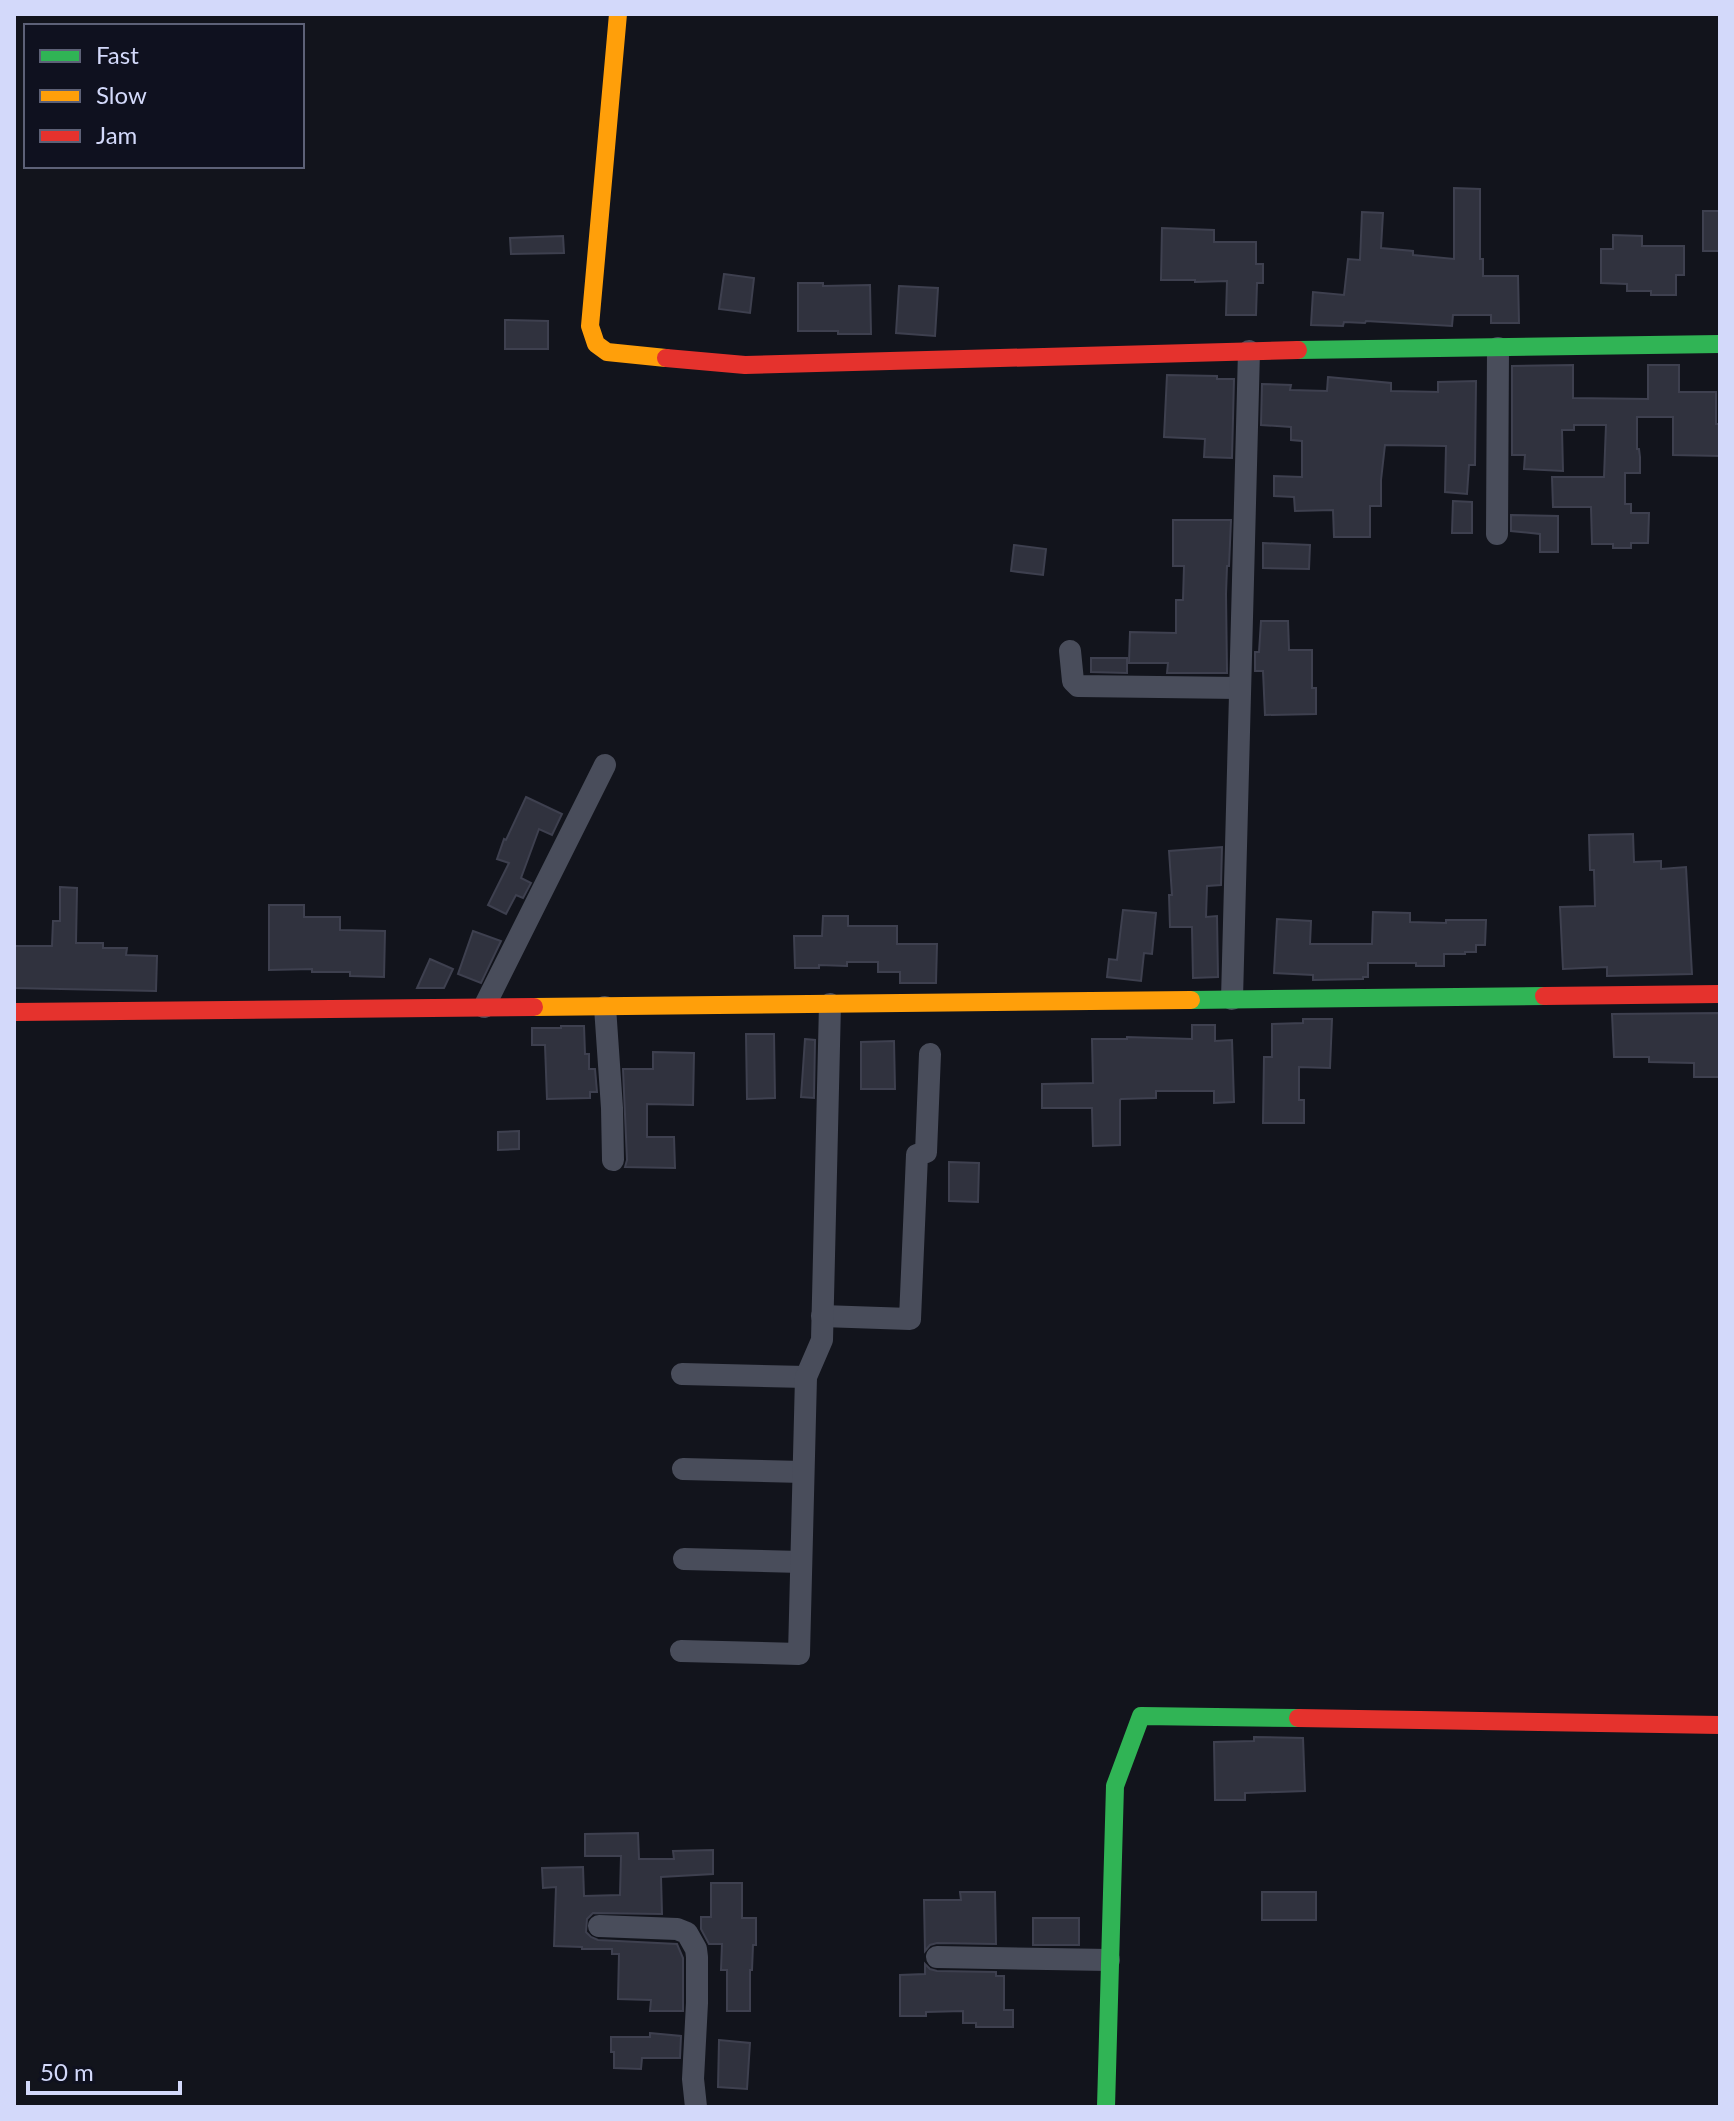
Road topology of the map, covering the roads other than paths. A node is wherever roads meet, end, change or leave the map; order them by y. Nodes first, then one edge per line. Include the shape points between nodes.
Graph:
1 (618, 14) edge
2 (1720, 344) edge
3 (1498, 348) junction
4 (1249, 351) junction
5 (1497, 534) dead end
6 (1070, 651) dead end
7 (1239, 688) junction
8 (605, 765) dead end
9 (1720, 994) edge
10 (1232, 999) junction
11 (830, 1004) junction
12 (484, 1007) junction
13 (605, 1007) junction
14 (14, 1012) edge
15 (930, 1054) dead end
16 (613, 1160) dead end
17 (822, 1316) junction
18 (682, 1374) dead end
19 (806, 1377) junction
20 (683, 1469) dead end
21 (803, 1472) junction
22 (684, 1559) dead end
23 (801, 1562) junction
24 (681, 1651) dead end
25 (1720, 1725) edge
26 (599, 1926) dead end
27 (937, 1957) dead end
28 (1109, 1960) junction
29 (696, 2107) edge
30 (1106, 2107) edge

1 - 4 street via 590,326 596,344 607,352 745,365
2 - 3 street
3 - 4 street
3 - 5 street
4 - 7 street
6 - 7 street via 1078,686
7 - 10 street
8 - 12 street
9 - 10 street
10 - 11 street
11 - 13 street
11 - 17 street
12 - 13 street
12 - 14 street
13 - 16 street
15 - 17 street via 926,1152 917,1155 910,1319
17 - 19 street via 822,1340
18 - 19 street
19 - 21 street
20 - 21 street
21 - 23 street
22 - 23 street
23 - 24 street via 799,1654
25 - 28 street via 1141,1716 1115,1786
26 - 29 street via 677,1929 687,1933 696,1949
27 - 28 street
28 - 30 street

